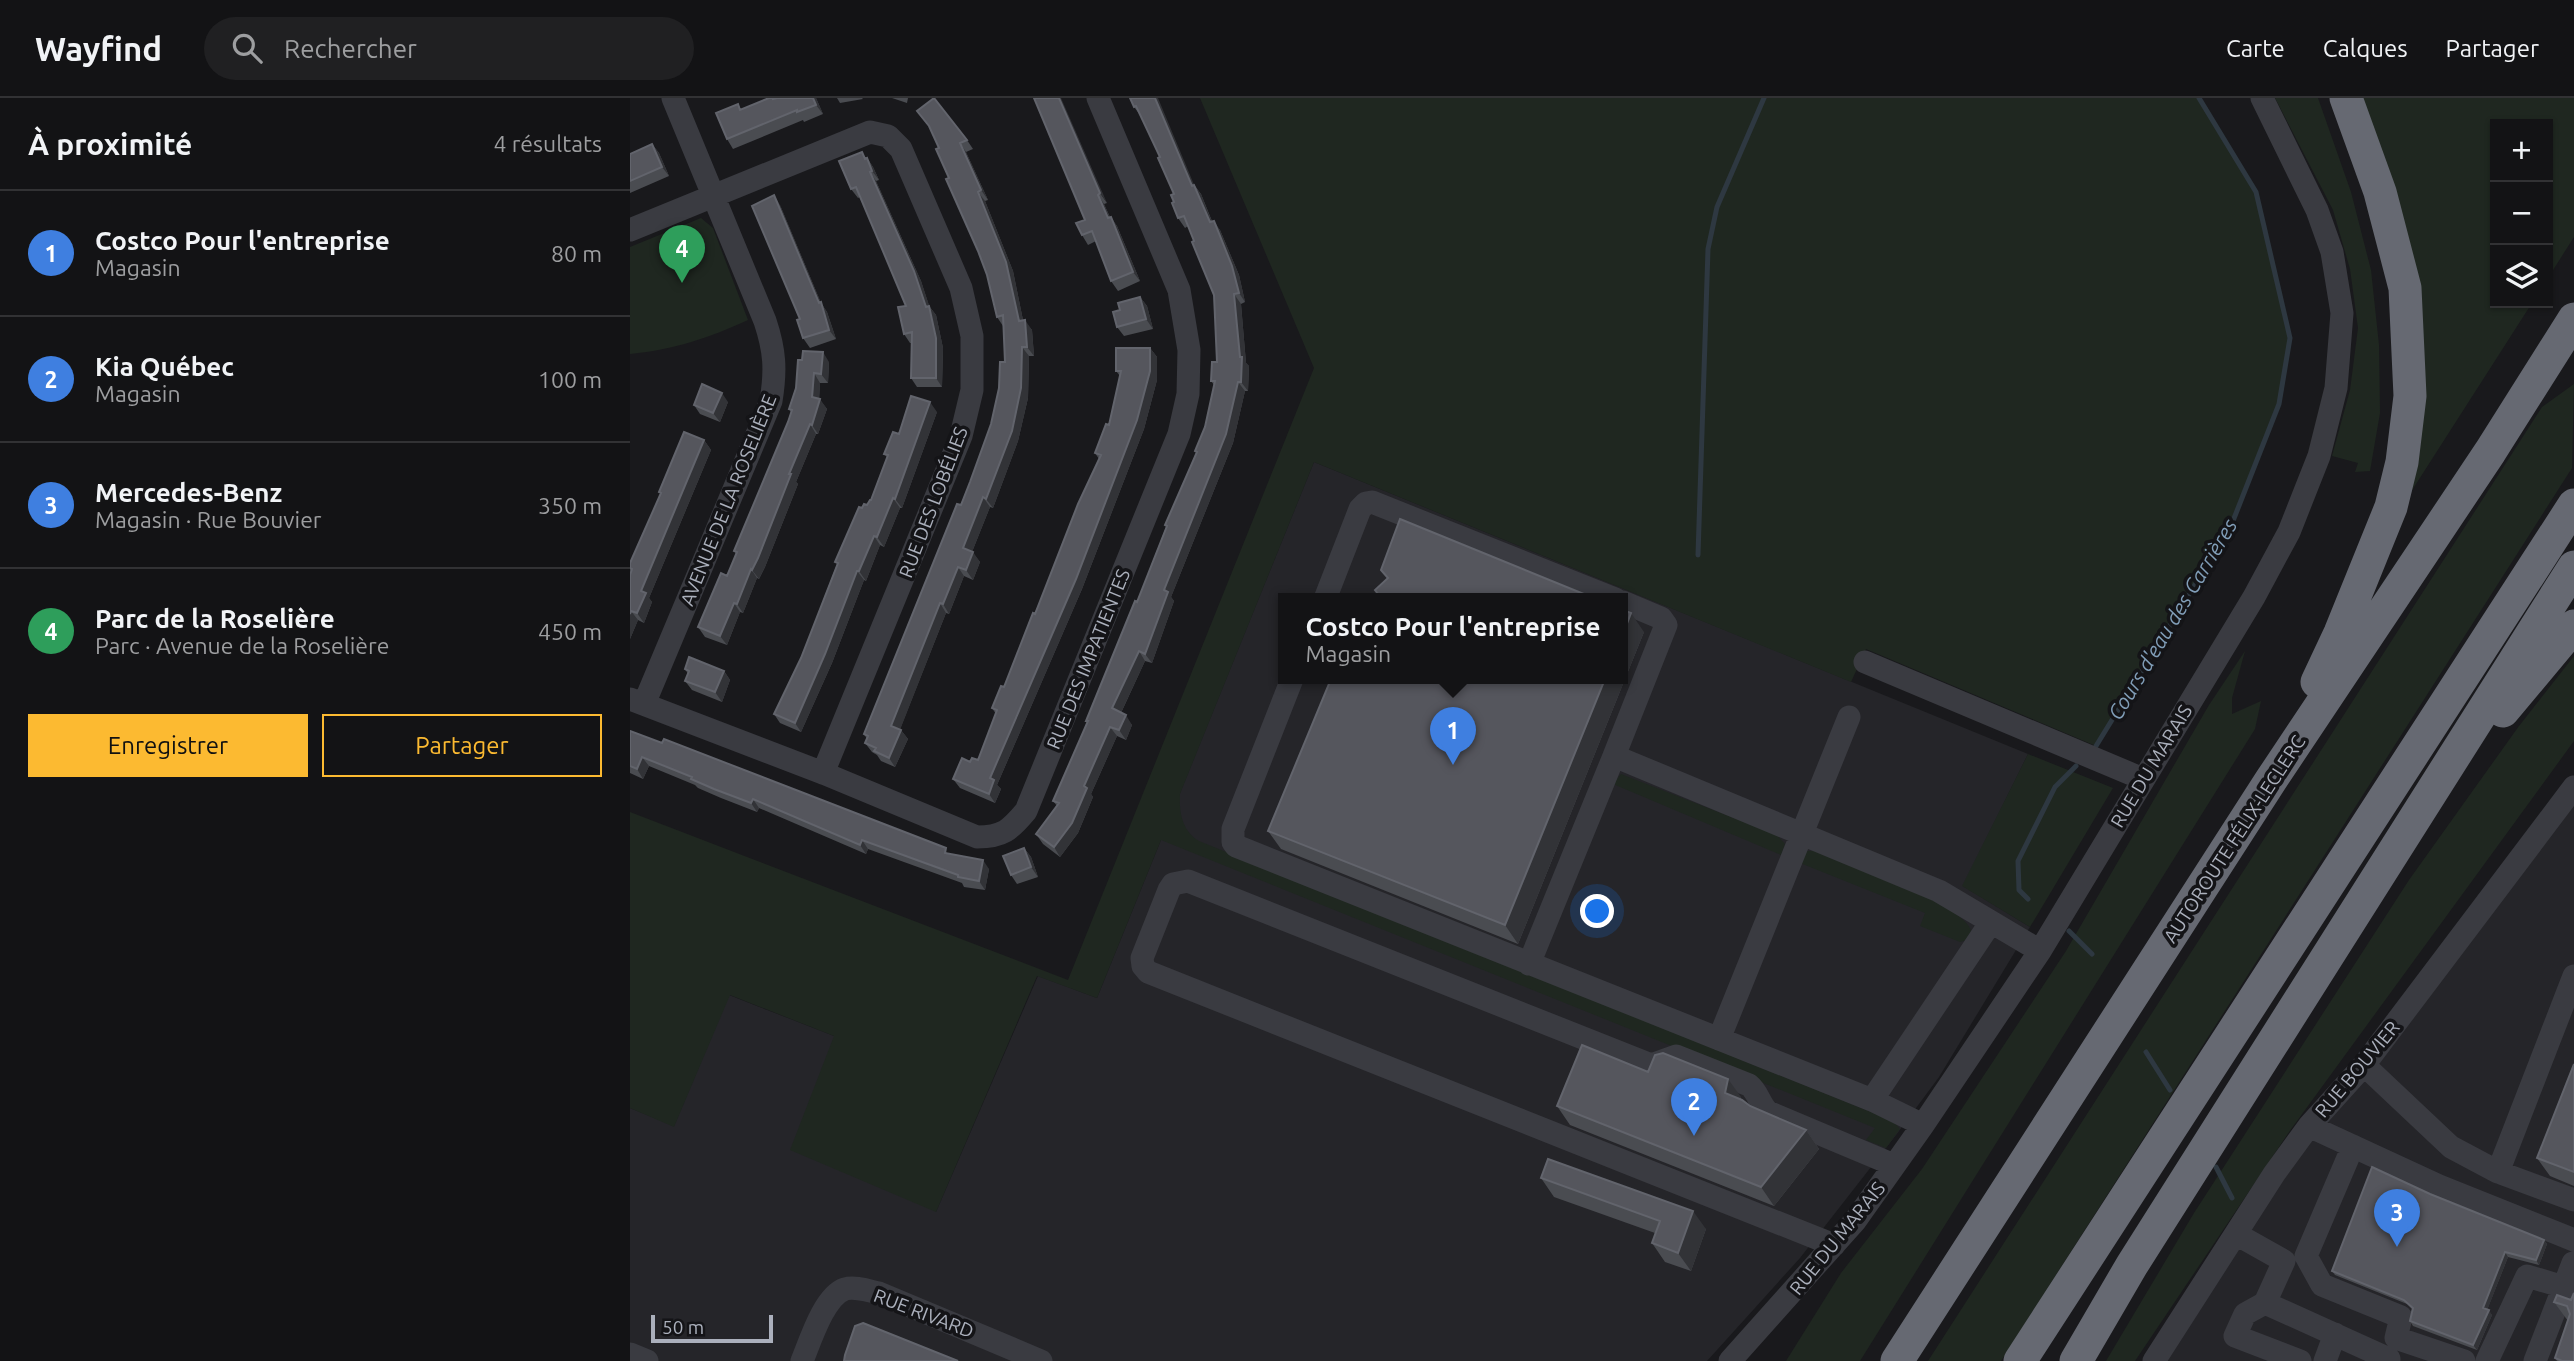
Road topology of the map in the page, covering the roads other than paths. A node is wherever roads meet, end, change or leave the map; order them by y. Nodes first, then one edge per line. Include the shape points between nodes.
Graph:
1 (673, 98) edge
2 (1098, 98) edge
3 (2262, 98) edge
4 (2346, 98) edge
5 (713, 195) junction
6 (630, 230) edge
7 (2574, 305) edge
8 (2574, 319) edge
9 (2490, 452) junction
10 (2574, 505) edge
11 (2574, 567) edge
12 (1327, 593) edge
13 (1600, 593) edge
14 (1628, 604) edge
15 (2574, 626) edge
16 (1865, 662) dead end
17 (1290, 684) edge
18 (637, 701) edge
19 (1849, 717) dead end
20 (1614, 757) junction
21 (823, 773) junction
22 (2143, 779) junction
23 (2271, 780) junction
24 (2574, 787) edge
25 (2416, 815) junction
26 (1802, 834) junction
27 (1991, 922) junction
28 (2040, 951) junction
29 (1529, 964) junction
30 (2574, 976) edge
31 (1719, 1039) junction
32 (2364, 1065) junction
33 (1872, 1100) junction
34 (1923, 1125) junction
35 (2309, 1126) junction
36 (2353, 1146) junction
37 (1894, 1165) junction
38 (2498, 1172) junction
39 (2574, 1200) edge
40 (2235, 1234) junction
41 (2574, 1240) edge
42 (1834, 1245) junction
43 (2306, 1256) junction
44 (2284, 1261) junction
45 (2574, 1263) edge
46 (2132, 1265) junction
47 (2564, 1287) junction
48 (2265, 1303) junction
49 (2335, 1334) junction
50 (2391, 1352) edge
51 (630, 1354) edge
52 (647, 1361) edge
53 (802, 1361) edge
54 (1041, 1361) edge
55 (1730, 1361) edge
56 (1897, 1361) edge
57 (2021, 1361) edge
58 (2062, 1361) edge
59 (2076, 1361) edge
60 (2154, 1361) edge
61 (2300, 1361) edge
62 (2325, 1361) edge
63 (2464, 1361) edge
64 (2487, 1361) edge
65 (2535, 1361) edge

1 - 5 street, AVENUE DE LA ROSELIÈRE
2 - 21 street, RUE DES IMPATIENTES via 1179,290 1189,350 1188,394 1179,434 1026,811 1012,828 995,837 977,837
3 - 22 street, RUE DU MARAIS via 2317,210 2332,252 2342,313 2336,388 2319,456 2290,532
4 - 23 highway via 2380,192 2404,288 2408,409 2391,507 2340,633
5 - 6 street, RUE DES LOBÉLIES
5 - 18 street, AVENUE DE LA ROSELIÈRE via 765,321 776,370 771,401
5 - 21 street, RUE DES LOBÉLIES via 870,132 888,136 901,149 946,251 961,288 972,336 972,390 961,436
7 - 9 highway
8 - 9 highway, AUTOROUTE FÉLIX-LECLERC
9 - 23 highway, AUTOROUTE FÉLIX-LECLERC
10 - 57 highway
11 - 25 highway
12 - 13 street via 1360,509 1372,502
14 - 20 street via 1661,618 1665,625
15 - 25 highway
16 - 22 street
17 - 29 street via 1233,829 1233,842
18 - 21 street, RUE DES IMPATIENTES
19 - 26 street
20 - 26 street
20 - 29 street
22 - 28 street, RUE DU MARAIS
23 - 56 highway, AUTOROUTE FÉLIX-LECLERC
24 - 32 street, RUE BOUVIER
25 - 46 highway
26 - 27 street via 1938,891
26 - 31 street
27 - 28 street
27 - 33 street
28 - 34 street, RUE DU MARAIS
29 - 31 street
30 - 38 street
31 - 33 street
32 - 35 street, RUE BOUVIER
32 - 38 street via 2451,1147
33 - 34 street
34 - 37 street, RUE DU MARAIS
35 - 36 street
35 - 40 street, RUE BOUVIER
36 - 41 street
36 - 43 street
37 - 42 street, RUE DU MARAIS
37 - 42 street via 1768,1112 1749,1085 1676,1056 1651,1065 1188,881 1173,884 1169,890 1142,958 1148,972
38 - 39 street
40 - 44 street
40 - 60 street, RUE BOUVIER
42 - 55 street, RUE DU MARAIS
43 - 44 street
43 - 50 street via 2322,1285 2402,1317
44 - 48 street
45 - 47 street
46 - 58 highway
46 - 59 highway
47 - 64 street via 2527,1276
47 - 65 street
48 - 49 street
48 - 61 street via 2245,1314 2235,1336
49 - 50 street
49 - 62 street
50 - 63 street
51 - 52 street
53 - 54 street, RUE RIVARD via 830,1301 844,1289 878,1293

